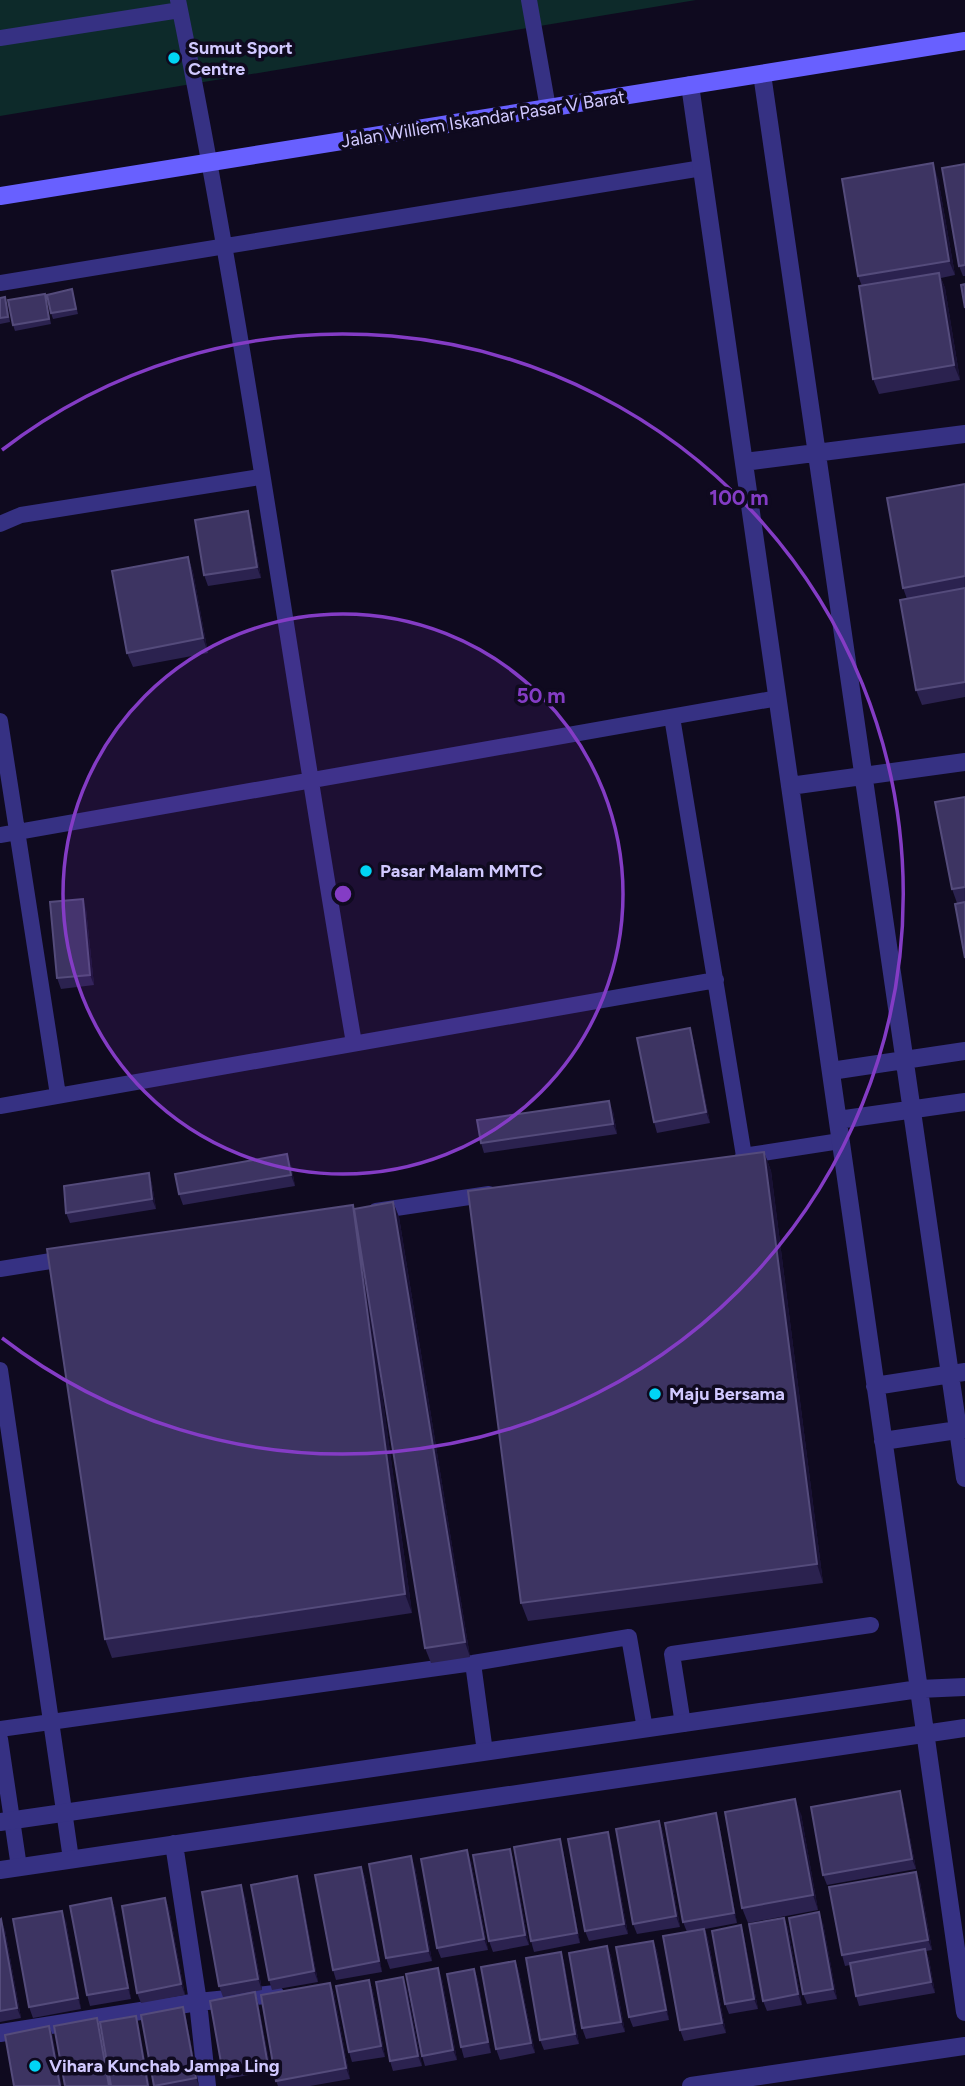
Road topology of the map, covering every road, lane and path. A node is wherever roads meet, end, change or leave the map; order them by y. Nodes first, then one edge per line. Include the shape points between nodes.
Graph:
1 (529, 0) edge
2 (179, 5) edge
3 (0, 38) edge
4 (965, 41) edge
5 (762, 74) junction
6 (690, 85) junction
7 (548, 108) junction
8 (211, 163) junction
9 (702, 168) junction
10 (0, 196) edge
11 (224, 246) junction
12 (0, 283) edge
13 (965, 434) edge
14 (817, 454) junction
15 (744, 462) junction
16 (260, 477) junction
17 (0, 524) edge
18 (778, 698) junction
19 (672, 717) junction
20 (0, 721) edge
21 (965, 762) edge
22 (864, 777) junction
23 (309, 781) junction
24 (790, 786) junction
25 (17, 832) junction
26 (0, 835) edge
27 (716, 980) junction
28 (354, 1043) junction
29 (965, 1051) edge
30 (904, 1060) junction
31 (831, 1071) junction
32 (58, 1095) junction
33 (965, 1102) edge
34 (0, 1106) edge
35 (912, 1110) junction
36 (838, 1121) junction
37 (840, 1141) junction
38 (500, 1192) edge
39 (364, 1213) edge
40 (81, 1257) edge
41 (0, 1269) edge
42 (0, 1370) edge
43 (958, 1373) edge
44 (875, 1386) junction
45 (961, 1430) edge
46 (883, 1441) junction
47 (965, 1478) edge
48 (871, 1625) dead end
49 (472, 1663) junction
50 (965, 1687) edge
51 (919, 1689) junction
52 (51, 1722) junction
53 (683, 1724) junction
54 (965, 1728) edge
55 (0, 1729) edge
56 (645, 1729) junction
57 (925, 1734) junction
58 (0, 1739) edge
59 (485, 1752) junction
60 (64, 1813) junction
61 (6, 1821) edge
62 (174, 1844) junction
63 (71, 1859) junction
64 (19, 1867) junction
65 (0, 1870) edge
66 (275, 1994) edge
67 (198, 2002) junction
68 (965, 2012) edge
69 (0, 2033) edge
70 (965, 2046) edge
71 (207, 2086) edge
72 (691, 2086) edge

1 - 7 lane
2 - 3 lane
2 - 8 lane
4 - 5 street, Jalan Williem Iskandar Pasar V Barat
5 - 6 street, Jalan Williem Iskandar Pasar V Barat
5 - 14 street
6 - 7 street, Jalan Williem Iskandar Pasar V Barat
6 - 9 street
7 - 8 street, Jalan Williem Iskandar Pasar V Barat
8 - 10 street, Jalan Williem Iskandar Pasar V Barat
8 - 11 lane
9 - 11 lane
9 - 15 street
11 - 12 lane
11 - 16 lane
13 - 14 street
14 - 15 street
14 - 22 street
15 - 18 street
16 - 17 lane via 21,515
16 - 23 lane
18 - 19 lane
18 - 24 street
19 - 23 lane
19 - 27 lane
20 - 25 lane
21 - 22 street
22 - 24 street
22 - 30 street
23 - 25 lane
23 - 28 lane
24 - 31 street
25 - 26 lane
25 - 32 lane
27 - 28 lane
27 - 37 lane via 737,1157
28 - 32 lane
29 - 30 street
30 - 31 street
30 - 35 street
31 - 36 street
32 - 34 lane
33 - 35 street
35 - 36 street
35 - 43 street
36 - 37 street
37 - 44 street
38 - 39 lane
40 - 41 lane
42 - 52 lane
43 - 44 street
43 - 45 street
44 - 46 street
45 - 46 street
45 - 47 street
46 - 51 street
48 - 53 lane via 672,1654
49 - 52 lane
49 - 56 lane via 629,1637
49 - 59 lane
50 - 51 street
51 - 53 street
51 - 57 street
52 - 55 lane
52 - 60 lane
53 - 56 street
54 - 57 street
56 - 59 street
57 - 62 street
57 - 68 street
58 - 61 lane
59 - 60 street
60 - 61 street
60 - 63 lane
61 - 64 lane
62 - 63 street
62 - 67 street
63 - 64 street
64 - 65 street
66 - 67 street
67 - 69 street
67 - 71 street
70 - 72 street

